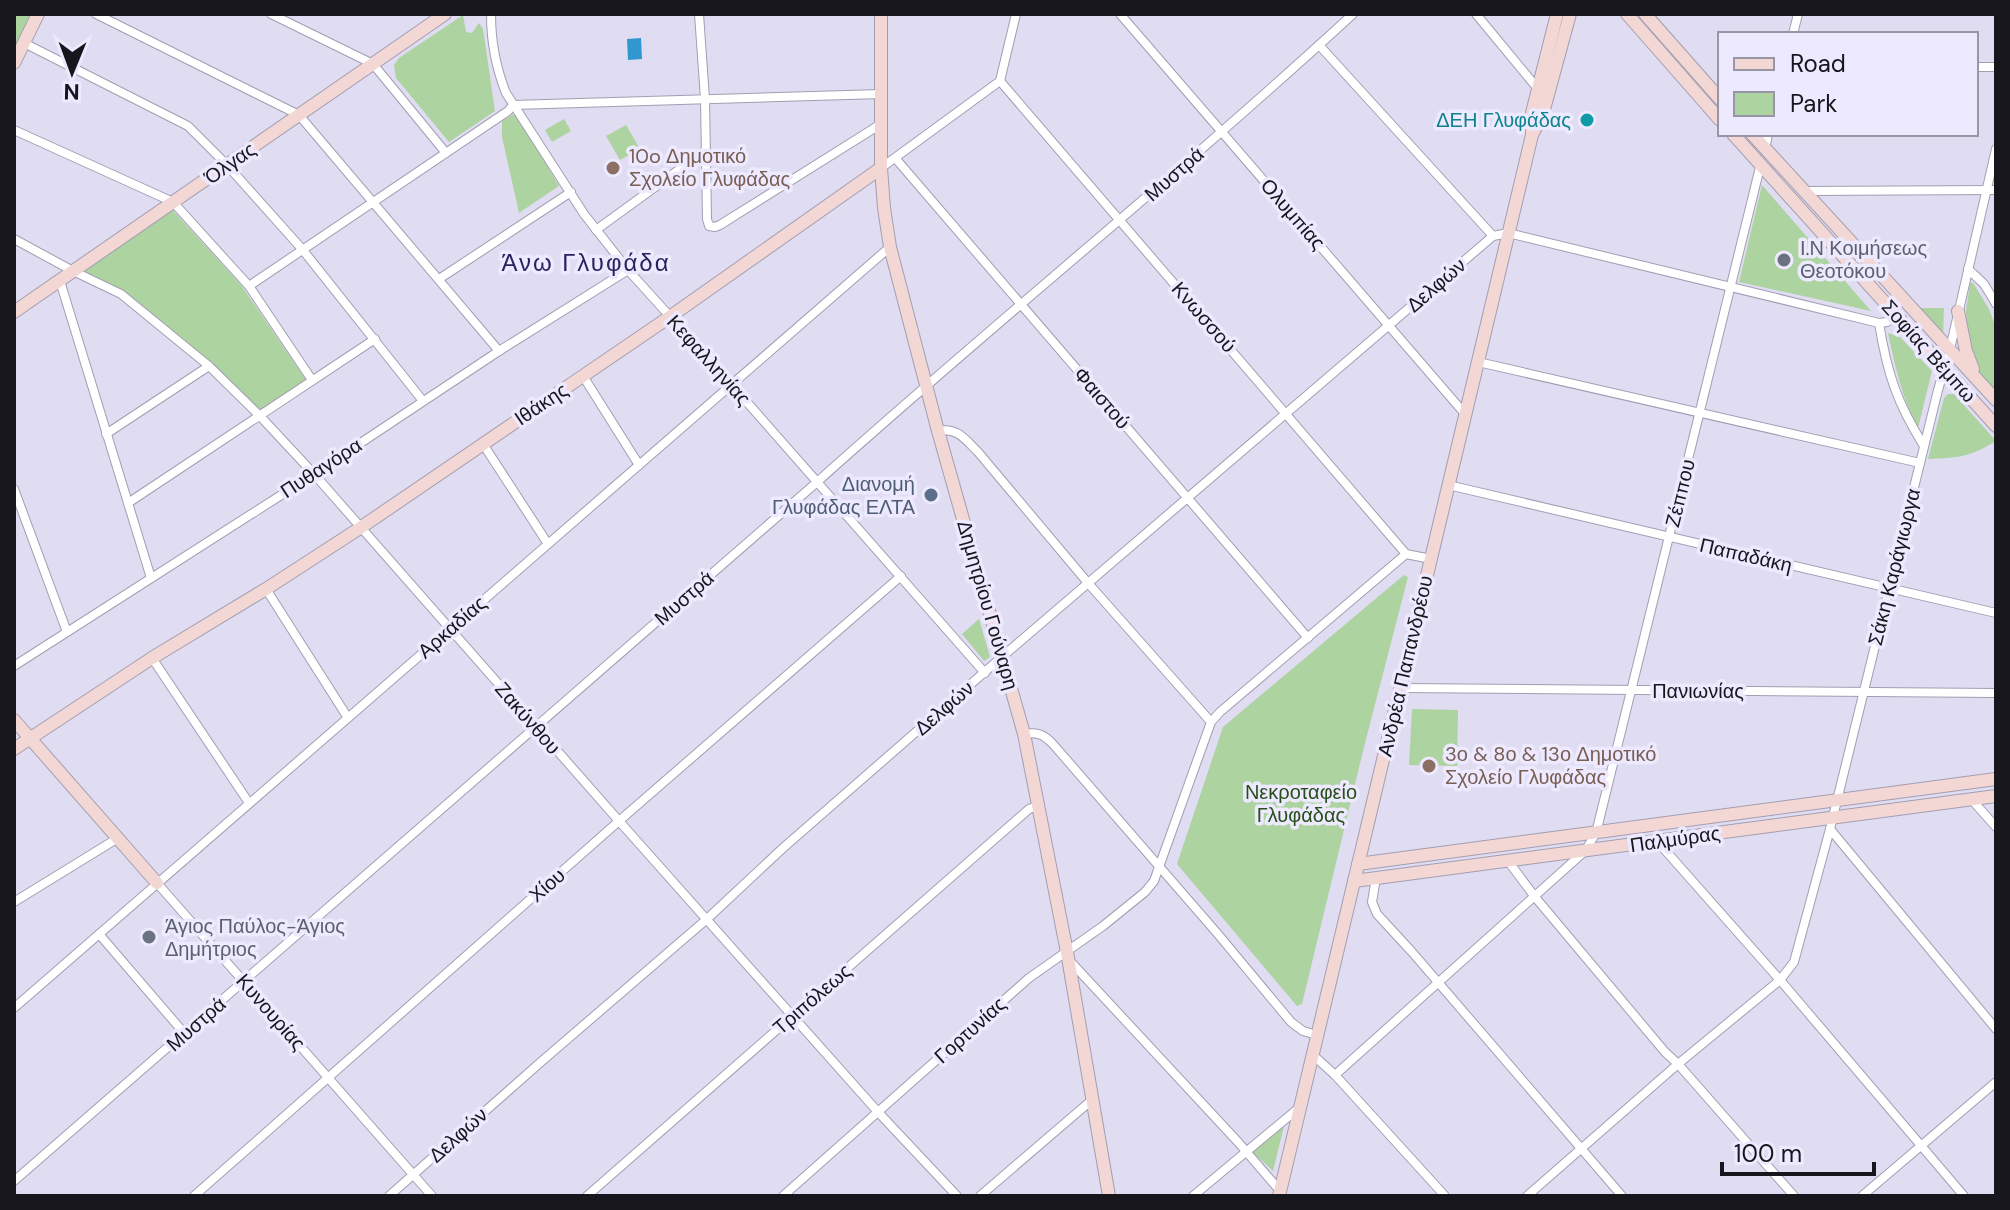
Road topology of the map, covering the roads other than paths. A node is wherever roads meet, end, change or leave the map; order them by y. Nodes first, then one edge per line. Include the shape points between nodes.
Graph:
1 (38, 14) edge
2 (96, 14) edge
3 (271, 14) edge
4 (445, 14) edge
5 (491, 14) edge
6 (699, 14) edge
7 (881, 14) edge
8 (1016, 14) edge
9 (1120, 14) edge
10 (1353, 14) edge
11 (1476, 14) edge
12 (1557, 14) edge
13 (1570, 14) edge
14 (1627, 14) edge
15 (1645, 14) edge
16 (24, 43) junction
17 (1319, 45) junction
18 (15, 60) edge
19 (373, 64) junction
20 (1000, 81) junction
21 (1538, 89) junction
22 (881, 94) junction
23 (1718, 97) edge
24 (705, 99) junction
25 (513, 105) junction
26 (299, 115) junction
27 (1718, 118) edge
28 (881, 124) junction
29 (14, 130) edge
30 (1222, 132) junction
31 (1532, 135) junction
32 (1735, 136) edge
33 (1754, 136) edge
34 (1768, 136) edge
35 (1765, 149) junction
36 (1996, 149) edge
37 (706, 150) junction
38 (446, 153) junction
39 (896, 159) junction
40 (227, 165) junction
41 (1760, 165) junction
42 (881, 168) junction
43 (1991, 190) edge
44 (1803, 191) junction
45 (571, 192) junction
46 (173, 202) junction
47 (374, 202) junction
48 (1121, 220) junction
49 (596, 230) junction
50 (1508, 233) junction
51 (1493, 236) junction
52 (14, 239) edge
53 (890, 247) junction
54 (302, 249) junction
55 (1968, 269) junction
56 (628, 270) junction
57 (73, 271) junction
58 (439, 279) junction
59 (60, 281) junction
60 (249, 286) junction
61 (1731, 286) junction
62 (1996, 304) edge
63 (1020, 305) junction
64 (1958, 311) junction
65 (14, 312) edge
66 (671, 316) junction
67 (1897, 316) junction
68 (1879, 323) junction
69 (1389, 325) junction
70 (375, 339) junction
71 (1950, 349) junction
72 (499, 351) junction
73 (1478, 362) junction
74 (209, 366) junction
75 (1945, 369) junction
76 (583, 376) junction
77 (312, 380) junction
78 (1977, 380) junction
79 (731, 384) junction
80 (926, 385) junction
81 (1996, 400) edge
82 (423, 401) junction
83 (1700, 413) junction
84 (1287, 414) junction
85 (1465, 414) junction
86 (259, 415) junction
87 (1996, 426) edge
88 (938, 431) junction
89 (106, 434) junction
90 (483, 444) junction
91 (1924, 446) junction
92 (1920, 463) junction
93 (639, 465) junction
94 (314, 474) junction
95 (816, 483) junction
96 (1448, 485) junction
97 (14, 489) edge
98 (1188, 496) junction
99 (128, 503) junction
100 (360, 528) junction
101 (1669, 537) junction
102 (548, 544) junction
103 (1406, 554) junction
104 (1431, 559) junction
105 (901, 576) junction
106 (151, 578) junction
107 (1088, 583) junction
108 (1889, 588) junction
109 (266, 589) junction
110 (1996, 613) edge
111 (450, 629) junction
112 (67, 632) junction
113 (1308, 638) junction
114 (1003, 656) junction
115 (152, 658) junction
116 (14, 666) edge
117 (985, 673) junction
118 (1400, 688) junction
119 (1631, 690) junction
120 (1864, 692) junction
121 (1996, 693) edge
122 (348, 718) junction
123 (14, 720) edge
124 (1211, 722) junction
125 (536, 727) junction
126 (1024, 734) junction
127 (31, 739) junction
128 (14, 749) edge
129 (1996, 779) edge
130 (1996, 796) edge
131 (1972, 800) junction
132 (1835, 801) junction
133 (249, 803) junction
134 (1040, 805) junction
135 (619, 821) junction
136 (1830, 824) junction
137 (1996, 827) edge
138 (1596, 833) junction
139 (118, 838) junction
140 (1657, 841) junction
141 (1585, 851) junction
142 (1508, 861) junction
143 (1358, 864) junction
144 (1159, 868) junction
145 (1376, 878) junction
146 (1354, 881) junction
147 (157, 883) junction
148 (1535, 897) junction
149 (14, 902) edge
150 (707, 919) junction
151 (99, 934) junction
152 (1067, 955) junction
153 (1780, 980) junction
154 (244, 982) junction
155 (1438, 983) junction
156 (14, 1008) edge
157 (793, 1015) junction
158 (1996, 1029) edge
159 (184, 1033) junction
160 (1317, 1035) junction
161 (1313, 1055) junction
162 (1678, 1064) junction
163 (1335, 1075) junction
164 (328, 1078) junction
165 (1996, 1082) edge
166 (1093, 1099) junction
167 (1300, 1106) junction
168 (878, 1112) junction
169 (1922, 1147) junction
170 (1582, 1150) junction
171 (1245, 1151) junction
172 (414, 1175) junction
173 (14, 1181) edge
174 (1111, 1193) edge
175 (1281, 1195) edge
176 (194, 1196) edge
177 (389, 1196) edge
178 (432, 1196) edge
179 (587, 1196) edge
180 (783, 1196) edge
181 (957, 1196) edge
182 (980, 1196) edge
183 (1193, 1196) edge
184 (1445, 1196) edge
185 (1527, 1196) edge
186 (1622, 1196) edge
187 (1794, 1196) edge
188 (1862, 1196) edge
189 (1964, 1196) edge

1 - 16 main road
2 - 26 street
3 - 19 street
4 - 19 main road, Όλγας
5 - 25 street, Κεφαλληνίας via 500,78
6 - 24 street
7 - 22 main road, Δημητρίου Γούναρη
8 - 20 street
9 - 30 street, Ολυμπίας
10 - 17 street, Μυστρά
11 - 21 street
12 - 21 main road, Ανδρέα Παπανδρέου
13 - 31 main road, Ανδρέα Παπανδρέου
14 - 27 main road
15 - 23 main road
16 - 18 main road
16 - 40 street via 188,126
17 - 30 street, Μυστρά
17 - 51 street
19 - 26 main road, Όλγας
19 - 38 street
20 - 39 street, Ιθάκης
20 - 48 street, Κνωσσού
21 - 31 main road, Ανδρέα Παπανδρέου
22 - 24 street
22 - 28 main road, Δημητρίου Γούναρη
24 - 25 street
24 - 37 street
25 - 38 street
25 - 45 street, Κεφαλληνίας
26 - 40 main road, Όλγας
26 - 47 street
28 - 37 street via 712,227 707,219
28 - 42 main road, Δημητρίου Γούναρη
29 - 46 street
30 - 48 street, Μυστρά
30 - 69 street, Ολυμπίας
31 - 50 main road, Ανδρέα Παπανδρέου
32 - 41 main road, Σοφίας Βέμπω
33 - 35 main road, Σοφίας Βέμπω
34 - 35 street, Ζέππου
35 - 41 street, Ζέππου
35 - 44 main road, Σοφίας Βέμπω
36 - 43 street, Σάκη Καράγιωργα
37 - 49 street
38 - 47 street
39 - 42 street, Ιθάκης
39 - 63 street, Φαιστού
40 - 46 main road, Όλγας
40 - 54 street
41 - 61 street, Ζέππου
41 - 67 main road, Σοφίας Βέμπω
42 - 53 main road, Δημητρίου Γούναρη
42 - 66 main road, Ιθάκης
43 - 44 street
43 - 55 street, Σάκη Καράγιωργα
44 - 71 main road, Σοφίας Βέμπω
45 - 49 street, Κεφαλληνίας
45 - 58 street
46 - 57 main road, Όλγας
46 - 60 street
47 - 54 street
47 - 58 street
48 - 63 street, Μυστρά
48 - 84 street, Κνωσσού
49 - 56 street, Κεφαλληνίας
50 - 51 street, Δελφών
50 - 61 street
50 - 73 main road, Ανδρέα Παπανδρέου
51 - 69 street, Δελφών
52 - 57 street, Ζακύνθου
53 - 79 street, Αρκαδίας
53 - 80 main road, Δημητρίου Γούναρη
54 - 60 street
54 - 70 street
55 - 62 street
55 - 64 street, Σάκη Καράγιωργα
56 - 66 street, Κεφαλληνίας
56 - 72 street, Πυθαγόρα
57 - 59 main road, Όλγας
57 - 74 street, Ζακύνθου via 121,294
58 - 72 street
59 - 65 main road, Όλγας
59 - 89 street
60 - 77 street
61 - 68 street
61 - 83 street, Ζέππου
63 - 80 street, Μυστρά
63 - 98 street, Φαιστού
64 - 71 street, Σάκη Καράγιωργα
64 - 78 main road
66 - 76 main road, Ιθάκης
66 - 79 street, Κεφαλληνίας
67 - 68 street
67 - 75 main road, Σοφίας Βέμπω
68 - 91 street via 1891,379
69 - 84 street, Δελφών
69 - 85 street, Ολυμπίας
70 - 77 street
70 - 82 street
71 - 75 street, Σάκη Καράγιωργα
71 - 78 main road, Σοφίας Βέμπω
72 - 82 street, Πυθαγόρα
73 - 83 street
73 - 85 main road, Ανδρέα Παπανδρέου
74 - 86 street, Ζακύνθου
74 - 89 street
75 - 87 main road, Σοφίας Βέμπω
75 - 91 street, Σάκη Καράγιωργα
76 - 90 main road, Ιθάκης
76 - 93 street
77 - 86 street
78 - 81 main road, Σοφίας Βέμπω
79 - 93 street, Αρκαδίας
79 - 95 street, Κεφαλληνίας
80 - 88 main road, Δημητρίου Γούναρη
80 - 95 street, Μυστρά
82 - 94 street, Πυθαγόρα
83 - 92 street
83 - 101 street, Ζέππου
84 - 98 street, Δελφών
84 - 103 street, Κνωσσού
85 - 96 main road, Ανδρέα Παπανδρέου
86 - 94 street, Ζακύνθου
86 - 99 street
88 - 107 street via 960,434 978,452
88 - 114 main road, Δημητρίου Γούναρη
89 - 99 street
90 - 100 main road, Ιθάκης
90 - 102 street
91 - 92 street, Σάκη Καράγιωργα
92 - 108 street, Σάκη Καράγιωργα
93 - 102 street, Αρκαδίας
94 - 100 street, Ζακύνθου
94 - 106 street, Πυθαγόρα
95 - 105 street, Κεφαλληνίας
95 - 125 street, Μυστρά
96 - 101 street, Παπαδάκη
96 - 104 main road, Ανδρέα Παπανδρέου
97 - 112 street
98 - 107 street, Δελφών
98 - 113 street, Φαιστού
99 - 106 street
100 - 109 main road, Ιθάκης
100 - 111 street, Ζακύνθου
101 - 108 street, Παπαδάκη
101 - 119 street, Ζέππου
102 - 111 street, Αρκαδίας
103 - 104 street
103 - 113 street
104 - 118 main road, Ανδρέα Παπανδρέου
105 - 117 street, Κεφαλληνίας
105 - 135 street, Χίου
106 - 112 street, Πυθαγόρα
107 - 114 street, Δελφών
107 - 124 street
108 - 110 street, Παπαδάκη
108 - 120 street, Σάκη Καράγιωργα
109 - 115 main road, Ιθάκης
109 - 122 street
111 - 122 street, Αρκαδίας
111 - 125 street, Ζακύνθου
112 - 116 street, Πυθαγόρα
113 - 124 street
114 - 117 street, Δελφών
114 - 126 main road, Δημητρίου Γούναρη
115 - 127 main road, Ιθάκης
115 - 133 street
117 - 150 street, Δελφών
118 - 119 street, Πανιωνίας
118 - 143 main road, Ανδρέα Παπανδρέου
119 - 120 street, Πανιωνίας
119 - 138 street, Ζέππου
120 - 121 street, Πανιωνίας
120 - 132 street, Σάκη Καράγιωργα
122 - 133 street, Αρκαδίας
123 - 127 main road, Κυνουρίας
124 - 144 street, Γορτυνίας
125 - 135 street, Ζακύνθου
125 - 154 street, Μυστρά
126 - 134 main road, Δημητρίου Γούναρη
126 - 144 street via 1044,735
127 - 128 main road, Ιθάκης
127 - 139 main road, Κυνουρίας
129 - 132 main road, Παλμύρας
130 - 131 main road, Παλμύρας
131 - 136 main road, Παλμύρας
131 - 137 street
132 - 136 street, Σάκη Καράγιωργα
132 - 138 main road, Παλμύρας
133 - 147 street, Αρκαδίας
134 - 152 main road, Δημητρίου Γούναρη
134 - 157 street, Τριπόλεως via 1029,809
135 - 150 street, Ζακύνθου
135 - 164 street, Χίου
136 - 140 main road, Παλμύρας
136 - 153 street, Σάκη Καράγιωργα via 1794,962
136 - 158 street
138 - 141 street, Ζέππου
138 - 143 main road, Παλμύρας
139 - 147 main road, Κυνουρίας
139 - 149 street
140 - 141 main road, Παλμύρας
140 - 153 street
141 - 142 main road, Παλμύρας
141 - 148 street, Ζέππου
142 - 145 main road, Παλμύρας
142 - 148 street
143 - 146 main road, Ανδρέα Παπανδρέου
144 - 152 street, Γορτυνίας via 1145,892
144 - 160 street via 1291,1022
145 - 146 main road, Παλμύρας
145 - 155 street via 1372,902 1377,914
146 - 160 main road, Ανδρέα Παπανδρέου
147 - 151 street, Αρκαδίας
147 - 154 street, Κυνουρίας
148 - 155 street, Ζέππου
148 - 162 street
150 - 157 street, Ζακύνθου
150 - 172 street, Δελφών
151 - 156 street, Αρκαδίας
151 - 159 street
152 - 166 main road, Δημητρίου Γούναρη
152 - 168 street, Γορτυνίας via 1029,978
152 - 171 street
153 - 162 street
153 - 169 street
154 - 159 street, Μυστρά
154 - 164 street, Κυνουρίας
155 - 163 street, Ζέππου
155 - 170 street
157 - 168 street, Ζακύνθου
157 - 179 street, Τριπόλεως
159 - 173 street, Μυστρά
160 - 161 main road, Ανδρέα Παπανδρέου
161 - 163 street
161 - 167 main road, Ανδρέα Παπανδρέου
162 - 170 street
162 - 187 street
163 - 184 street
164 - 172 street, Κυνουρίας
164 - 176 street, Χίου
165 - 169 street
166 - 174 main road, Δημητρίου Γούναρη
166 - 182 street
167 - 171 street
167 - 175 main road, Ανδρέα Παπανδρέου
168 - 180 street, Γορτυνίας
168 - 181 street, Ζακύνθου
169 - 188 street
169 - 189 street
170 - 185 street
170 - 186 street
171 - 175 street
171 - 183 street
172 - 177 street, Δελφών
172 - 178 street, Κυνουρίας

